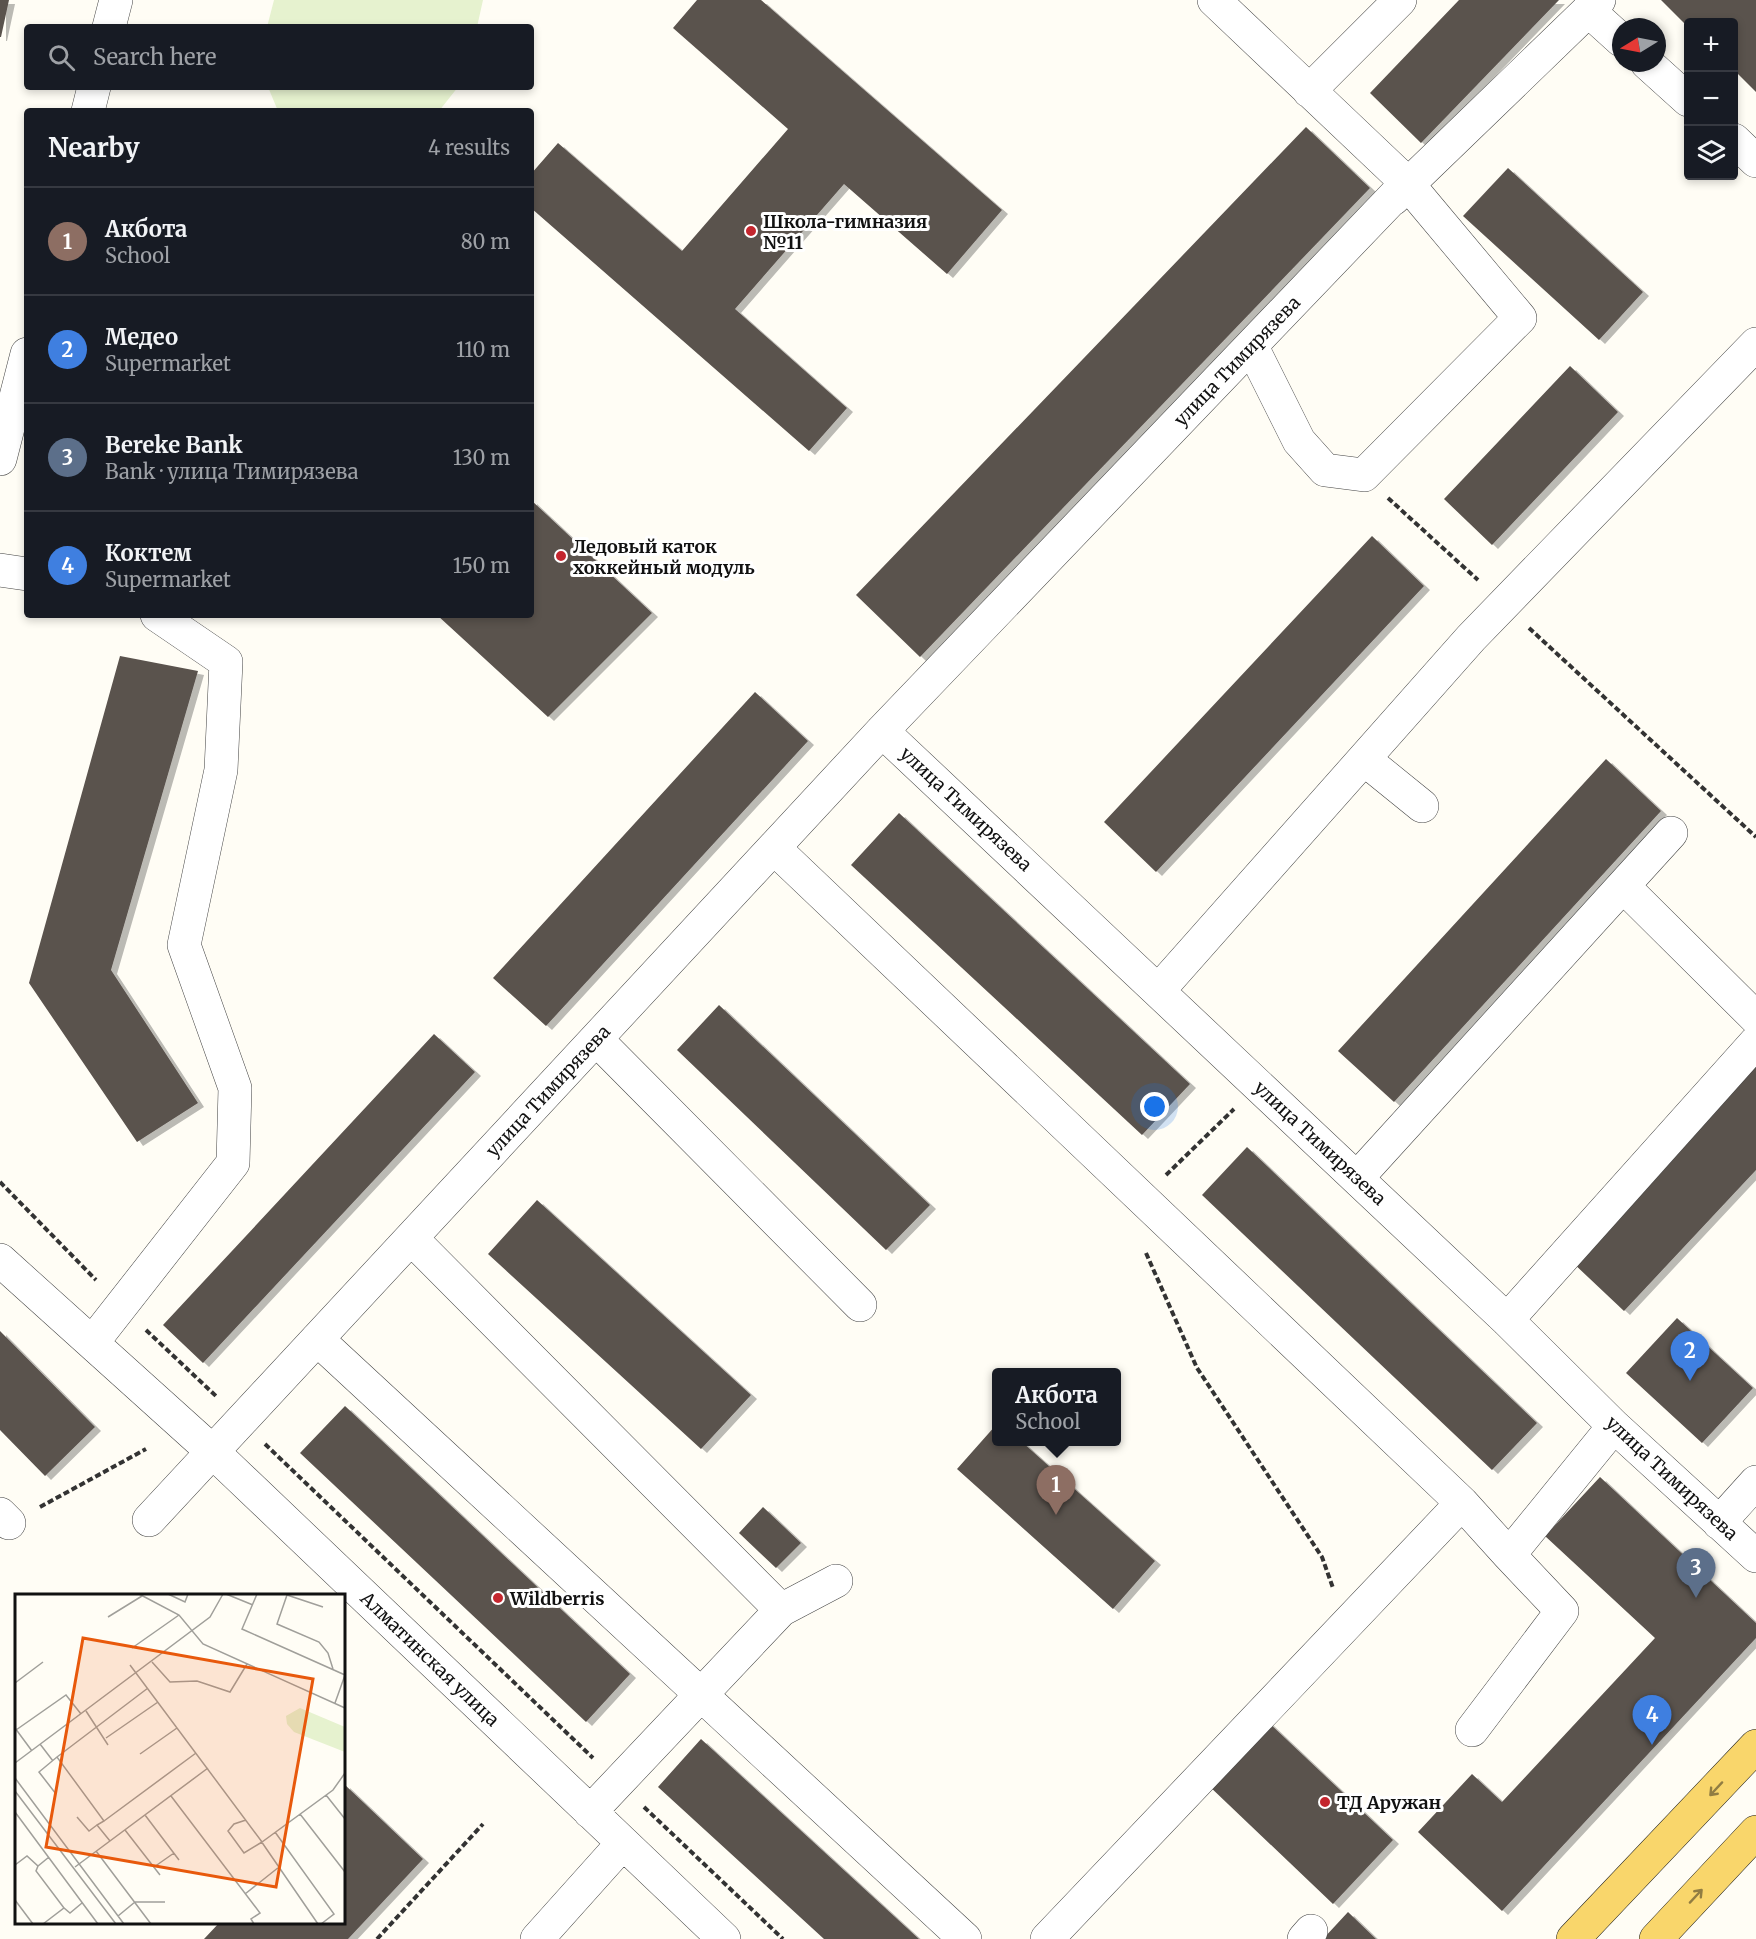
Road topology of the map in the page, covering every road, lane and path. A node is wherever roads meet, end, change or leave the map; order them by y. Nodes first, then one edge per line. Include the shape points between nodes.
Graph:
1 (116, 0) edge
2 (1214, 0) edge
3 (1400, 0) edge
4 (1594, 5) edge
5 (110, 24) edge
6 (1612, 28) edge
7 (1657, 72) edge
8 (93, 90) edge
9 (1309, 91) junction
10 (1684, 96) edge
11 (89, 108) edge
12 (1738, 144) edge
13 (1756, 160) edge
14 (1407, 183) junction
15 (1756, 344) edge
16 (1253, 349) junction
17 (24, 366) edge
18 (0, 459) edge
19 (1364, 475) junction
20 (0, 570) edge
21 (24, 574) edge
22 (1486, 588) dead end
23 (161, 618) edge
24 (1521, 620) dead end
25 (882, 731) junction
26 (1364, 759) junction
27 (1422, 806) dead end
28 (1671, 833) dead end
29 (1756, 837) edge
30 (774, 848) junction
31 (1623, 886) junction
32 (1158, 991) junction
33 (1756, 1018) edge
34 (596, 1039) junction
35 (1756, 1041) edge
36 (1258, 1085) junction
37 (1357, 1178) junction
38 (0, 1182) edge
39 (1142, 1198) junction
40 (411, 1238) junction
41 (0, 1260) edge
42 (860, 1305) dead end
43 (121, 1306) junction
44 (1507, 1320) junction
45 (317, 1339) junction
46 (92, 1343) junction
47 (242, 1421) junction
48 (1614, 1426) junction
49 (146, 1449) dead end
50 (213, 1452) junction
51 (1756, 1482) edge
52 (1462, 1503) junction
53 (5, 1519) edge
54 (149, 1520) dead end
55 (1719, 1522) junction
56 (1509, 1555) junction
57 (1756, 1556) edge
58 (836, 1581) dead end
59 (781, 1610) junction
60 (1345, 1626) junction
61 (701, 1695) junction
62 (1472, 1730) dead end
63 (1756, 1746) edge
64 (619, 1782) junction
65 (590, 1812) junction
66 (483, 1824) dead end
67 (1756, 1832) edge
68 (623, 1843) junction
69 (377, 1939) edge
70 (537, 1939) edge
71 (724, 1939) edge
72 (783, 1939) edge
73 (965, 1939) edge
74 (1047, 1939) edge
75 (1573, 1939) edge
76 (1656, 1939) edge

1 - 5 street
2 - 9 street
3 - 9 street
4 - 6 street
4 - 14 street
7 - 10 street
8 - 11 street
9 - 14 street
12 - 13 street
14 - 16 street
14 - 19 street via 1521,318
14 - 25 street, улица Тимирязева
15 - 26 street via 1471,638
16 - 19 street via 1299,441 1325,470
16 - 25 street
17 - 18 street
19 - 22 path
20 - 21 street
23 - 43 street via 226,662 221,770 184,945 235,1088 233,1163
24 - 29 path
25 - 30 street, улица Тимирязева
25 - 32 street, улица Тимирязева
26 - 27 street
26 - 32 street
28 - 31 street
30 - 34 street, улица Тимирязева
30 - 39 street
31 - 33 street
31 - 37 street
32 - 36 street, улица Тимирязева
34 - 40 street, улица Тимирязева
34 - 42 street
35 - 44 street
36 - 37 street, улица Тимирязева
36 - 39 path
37 - 44 street, улица Тимирязева
38 - 43 path
39 - 52 street
39 - 60 path via 1144,1249 1197,1368 1322,1557
40 - 45 street, улица Тимирязева
40 - 59 street
41 - 46 street, Алматинская улица
43 - 46 street
43 - 47 path
44 - 48 street, улица Тимирязева
45 - 47 street, улица Тимирязева
45 - 61 street
46 - 50 street, Алматинская улица
47 - 50 street, улица Тимирязева
47 - 64 path
48 - 55 street, улица Тимирязева
48 - 56 street
49 - 53 path
50 - 54 street, улица Тимирязева
50 - 65 street, Алматинская улица
51 - 55 street
52 - 56 street
52 - 60 street
55 - 57 street, улица Тимирязева
56 - 62 street via 1562,1611
58 - 59 street
59 - 61 street
60 - 74 street
61 - 64 street
61 - 73 street
63 -> 75 main road
64 - 65 street
64 - 72 path
65 - 68 street, Алматинская улица
66 - 69 path
76 -> 67 main road
68 - 70 street
68 - 71 street, Алматинская улица

